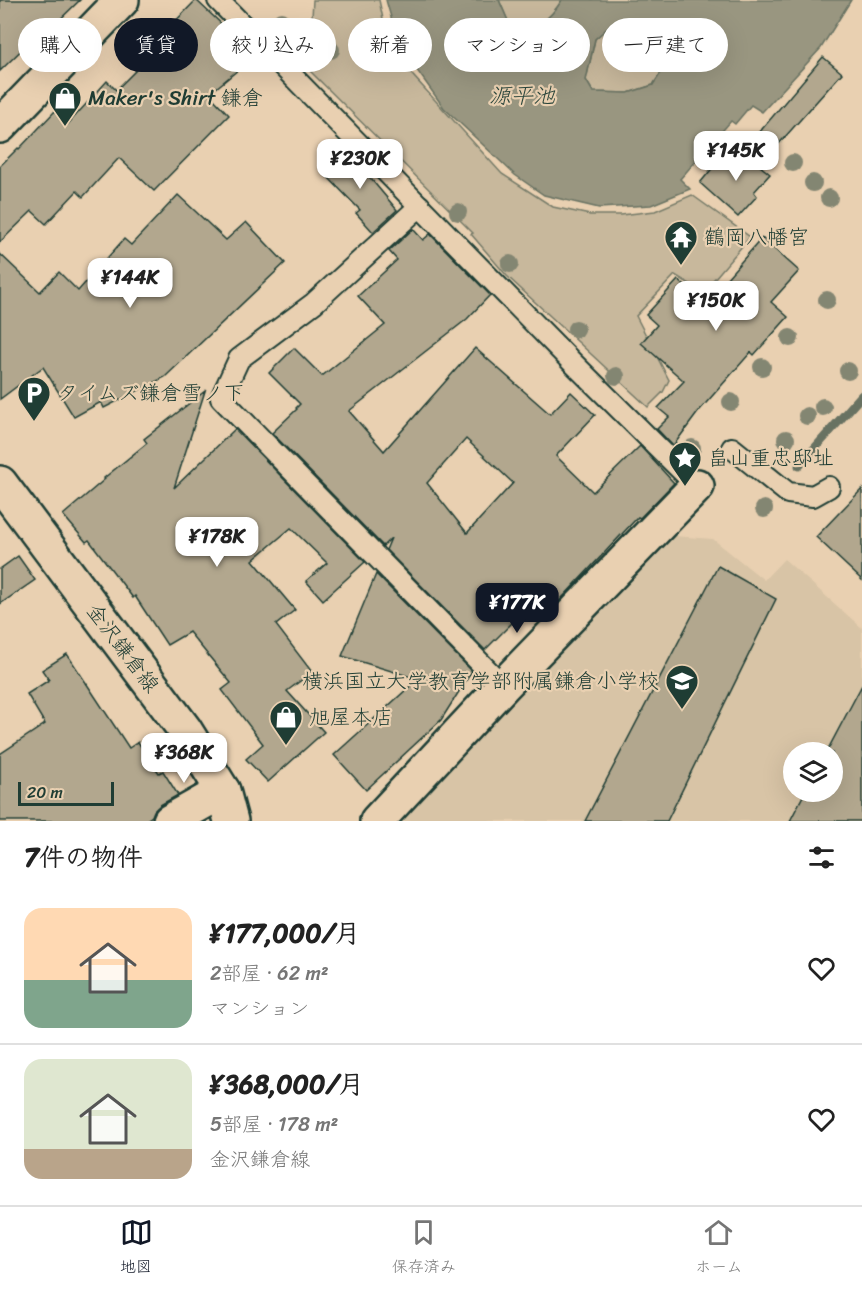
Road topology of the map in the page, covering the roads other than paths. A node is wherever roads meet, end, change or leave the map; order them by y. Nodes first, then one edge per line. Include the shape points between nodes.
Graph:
1 (122, 0) edge
2 (218, 0) edge
3 (0, 126) edge
4 (420, 206) junction
5 (732, 448) dead end
6 (0, 483) edge
7 (697, 486) joint
8 (829, 486) dead end
9 (502, 686) junction
10 (227, 806) edge
11 (170, 821) edge
12 (377, 821) edge

1 - 3 main road
2 - 4 lane
4 - 7 lane
4 - 9 lane via 314,303 238,359 221,398
5 - 8 lane via 788,492 813,496
6 - 10 main road, 金沢鎌倉線 via 185,730
7 - 9 main road
9 - 12 main road
10 - 11 main road

